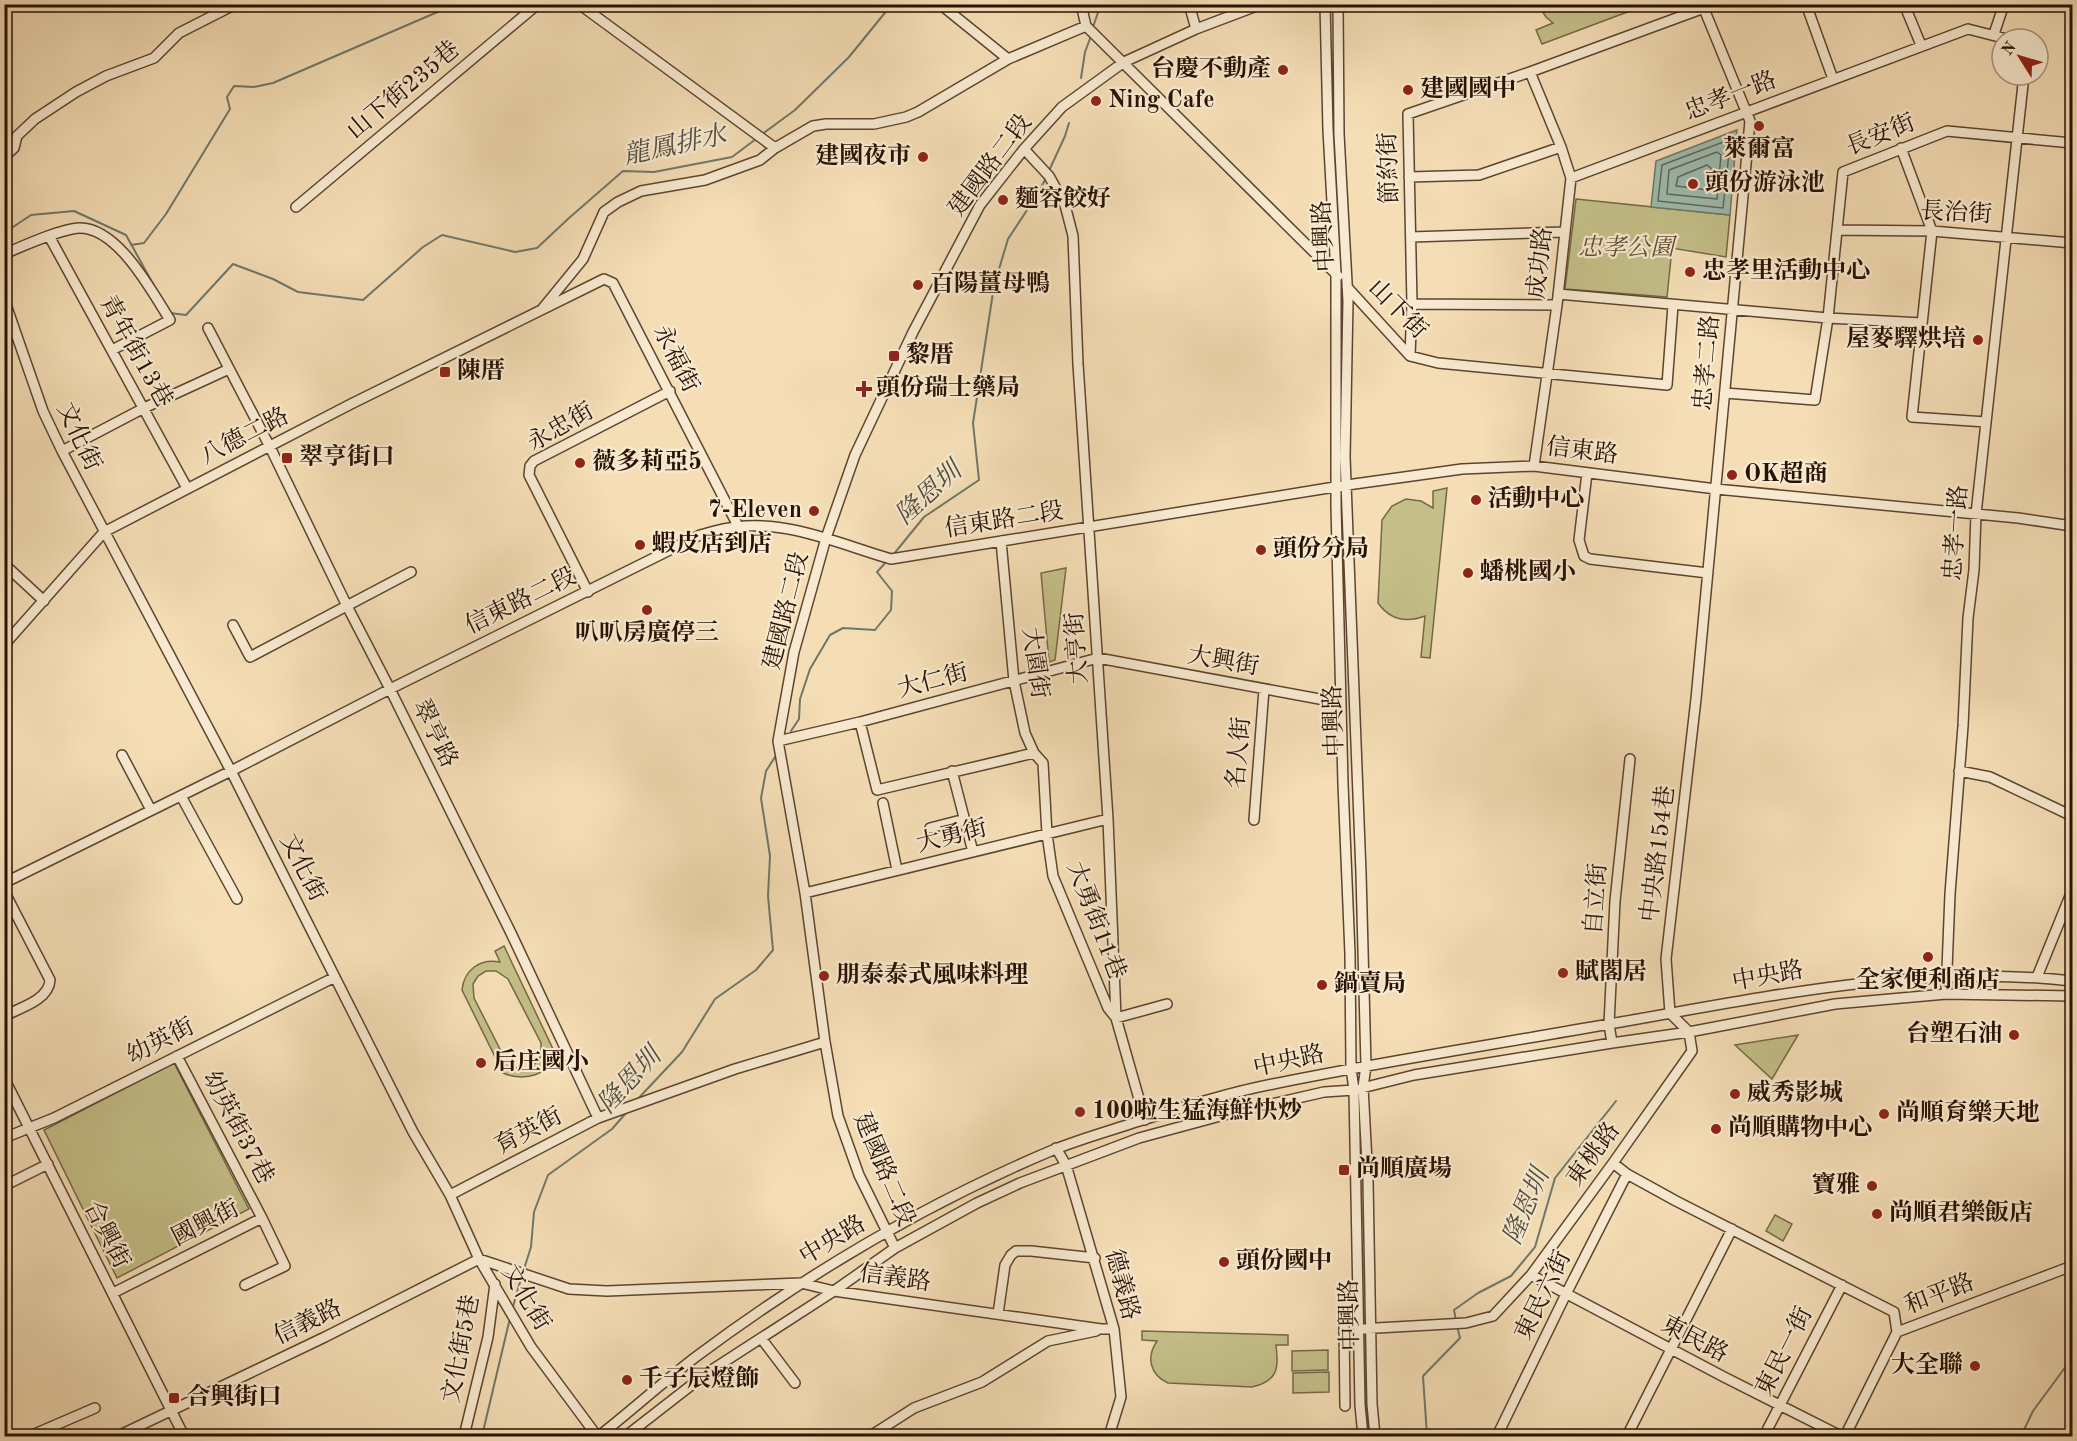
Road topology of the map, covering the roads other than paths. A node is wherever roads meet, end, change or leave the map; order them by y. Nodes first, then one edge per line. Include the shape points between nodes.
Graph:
1 (236, 4) edge
2 (538, 4) edge
3 (579, 4) edge
4 (940, 4) edge
5 (1081, 4) edge
6 (1189, 4) edge
7 (1262, 4) edge
8 (1325, 4) edge
9 (1338, 4) edge
10 (1806, 4) edge
11 (1904, 4) edge
12 (2004, 4) edge
13 (1703, 6) edge
14 (1996, 27) edge
15 (1196, 29) junction
16 (1090, 30) junction
17 (1990, 33) edge
18 (1921, 45) junction
19 (1008, 59) junction
20 (1124, 62) junction
21 (1530, 72) junction
22 (1833, 79) junction
23 (2023, 87) edge
24 (1747, 112) junction
25 (2018, 137) junction
26 (2073, 143) edge
27 (772, 146) junction
28 (1561, 147) junction
29 (1901, 148) junction
30 (1024, 149) junction
31 (4, 158) edge
32 (1409, 177) junction
33 (1571, 178) junction
34 (296, 207) dead end
35 (1837, 230) junction
36 (1932, 231) junction
37 (1564, 232) junction
38 (49, 236) junction
39 (2007, 236) junction
40 (1411, 237) junction
41 (2073, 243) edge
42 (4, 254) edge
43 (1336, 274) junction
44 (1348, 288) junction
45 (4, 299) edge
46 (1557, 299) junction
47 (1412, 304) junction
48 (1673, 305) junction
49 (1733, 309) junction
50 (540, 312) junction
51 (1828, 318) junction
52 (1922, 323) junction
53 (208, 327) dead end
54 (112, 350) junction
55 (1410, 356) junction
56 (229, 369) junction
57 (1547, 372) junction
58 (670, 391) junction
59 (1725, 393) junction
60 (144, 408) junction
61 (1986, 422) junction
62 (270, 447) junction
63 (62, 451) junction
64 (1534, 466) junction
65 (1587, 473) junction
66 (1342, 486) junction
67 (187, 488) junction
68 (1716, 489) junction
69 (1976, 514) junction
70 (738, 526) junction
71 (2073, 526) edge
72 (1089, 528) junction
73 (104, 532) junction
74 (826, 538) junction
75 (1001, 541) junction
76 (4, 564) edge
77 (411, 572) dead end
78 (1708, 573) junction
79 (588, 592) junction
80 (44, 601) junction
81 (347, 606) junction
82 (233, 625) dead end
83 (4, 645) edge
84 (1098, 658) junction
85 (1014, 681) junction
86 (390, 689) junction
87 (1264, 689) junction
88 (1696, 699) joint
89 (1341, 703) junction
90 (860, 722) junction
91 (778, 741) junction
92 (1034, 753) junction
93 (122, 755) dead end
94 (1630, 759) dead end
95 (231, 771) junction
96 (952, 771) junction
97 (1959, 771) junction
98 (181, 795) junction
99 (883, 803) dead end
100 (151, 810) junction
101 (2073, 816) edge
102 (965, 819) junction
103 (1108, 819) junction
104 (1254, 820) dead end
105 (930, 828) dead end
106 (1047, 834) junction
107 (973, 852) junction
108 (897, 870) junction
109 (4, 883) edge
110 (4, 891) edge
111 (2073, 891) edge
112 (805, 893) junction
113 (237, 899) dead end
114 (1350, 954) junction
115 (1362, 954) junction
116 (335, 977) junction
117 (1946, 977) junction
118 (2037, 977) junction
119 (2073, 981) edge
120 (1946, 994) junction
121 (2073, 996) edge
122 (1167, 1004) dead end
123 (1670, 1013) junction
124 (4, 1016) edge
125 (1116, 1018) junction
126 (1610, 1024) junction
127 (1689, 1032) junction
128 (825, 1042) junction
129 (1612, 1042) junction
130 (177, 1056) junction
131 (1366, 1066) junction
132 (1351, 1068) junction
133 (4, 1078) edge
134 (1359, 1088) junction
135 (598, 1118) junction
136 (1145, 1119) junction
137 (30, 1128) junction
138 (4, 1138) edge
139 (1056, 1148) junction
140 (1613, 1163) junction
141 (48, 1164) junction
142 (1066, 1165) junction
143 (1627, 1174) junction
144 (4, 1186) edge
145 (450, 1195) junction
146 (261, 1218) junction
147 (1732, 1229) junction
148 (887, 1232) junction
149 (895, 1248) junction
150 (1095, 1258) junction
151 (478, 1259) junction
152 (2073, 1266) edge
153 (1531, 1275) junction
154 (801, 1283) junction
155 (495, 1284) junction
156 (245, 1285) dead end
157 (1842, 1285) junction
158 (834, 1290) junction
159 (113, 1293) junction
160 (1566, 1294) junction
161 (998, 1314) junction
162 (1344, 1325) dead end
163 (1101, 1329) junction
164 (1114, 1329) junction
165 (1359, 1329) junction
166 (1371, 1329) junction
167 (1897, 1332) junction
168 (761, 1338) junction
169 (1671, 1349) junction
170 (795, 1383) dead end
171 (1345, 1406) dead end
172 (1779, 1406) junction
173 (95, 1408) dead end
174 (172, 1411) junction
175 (30, 1437) edge
176 (118, 1437) edge
177 (184, 1437) edge
178 (464, 1437) edge
179 (598, 1437) edge
180 (626, 1437) edge
181 (877, 1437) edge
182 (1109, 1437) edge
183 (1363, 1437) edge
184 (1376, 1437) edge
185 (1497, 1437) edge
186 (1627, 1437) edge
187 (1764, 1437) edge
188 (1843, 1437) edge

1 - 31 street via 179,33 154,58 106,76 35,119 17,136 14,148
2 - 34 street, 山下街235巷
3 - 27 street
4 - 19 street
5 - 16 street
6 - 15 street
7 - 15 street, 建國路二段
8 - 43 street, 中興路
9 - 44 street, 中興路 via 1339,134
10 - 22 street
11 - 18 street
12 - 14 street
13 - 21 street, 節約街
13 - 24 street, 忠孝二路
15 - 20 street, 建國路二段
16 - 19 street
16 - 20 street, 山下街
17 - 18 street, 忠孝一路 via 1968,29
18 - 22 street, 忠孝一路
19 - 27 street via 906,117 874,124 813,126
20 - 30 street, 建國路二段 via 1062,107
20 - 43 street, 山下街
21 - 28 street, 成功路
21 - 32 street, 節約街 via 1408,114
22 - 24 street, 忠孝一路
23 - 25 street, 忠孝一路
24 - 33 street, 忠孝一路
24 - 49 street, 忠孝二路 via 1750,121
25 - 26 street, 長安街
25 - 29 street, 長安街 via 1947,130
25 - 39 street, 忠孝一路
27 - 50 street via 760,160 705,180 641,191 604,212 583,259
28 - 32 street via 1479,176
28 - 33 street, 成功路
29 - 35 street, 長安街 via 1843,172
29 - 36 street
30 - 72 street, 大亨街 via 1047,174 1065,205 1073,236
30 - 74 street, 建國路二段 via 980,205 913,332 855,455
32 - 40 street, 節約街
33 - 37 street, 成功路
35 - 36 street, 長治街
35 - 51 street, 長安街
36 - 39 street, 長治街
36 - 52 street
37 - 40 street
37 - 46 street, 成功路
38 - 42 street
38 - 54 street, 青年街13巷
38 - 54 street via 79,228 97,232 130,259 170,320
39 - 41 street, 長治街
39 - 61 street, 忠孝一路
40 - 47 street, 節約街
43 - 44 street, 山下街
43 - 66 street, 中興路
44 - 55 street, 山下街
44 - 66 street, 中興路
45 - 63 street, 文化街 via 43,411
46 - 47 street
46 - 48 street
46 - 57 street, 成功路
47 - 55 street, 節約街
48 - 49 street
48 - 57 street, 山下街 via 1667,385
49 - 51 street
49 - 59 street, 忠孝二路
50 - 58 street, 永福街 via 604,279 613,284
50 - 62 street, 八德二路
51 - 52 street
51 - 59 street, 長安街 via 1815,400
52 - 61 street via 1912,417
53 - 56 street, 翠亨路
54 - 60 street, 青年街13巷
55 - 57 street, 山下街 via 1438,363
56 - 60 street
56 - 62 street, 翠亨路
57 - 64 street, 成功路
58 - 70 street, 永福街
58 - 79 street, 永忠街 via 534,460 530,466 529,475
59 - 68 street, 忠孝二路
60 - 63 street
60 - 67 street, 青年街13巷
61 - 69 street, 忠孝一路
62 - 67 street, 八德二路
62 - 81 street, 翠亨路
63 - 73 street, 文化街
64 - 65 street, 信東路
64 - 66 street, 信東路 via 1462,469
65 - 68 street, 信東路
65 - 78 street via 1579,540 1584,556
66 - 72 street, 信東路
66 - 89 street, 中興路
66 - 115 street, 中興路
67 - 73 street, 八德二路
68 - 69 street, 信東路
68 - 78 street, 忠孝二路
69 - 71 street, 信東路
69 - 97 street, 忠孝一路
70 - 74 street, 信東路二段 via 776,527
70 - 79 street, 信東路二段 via 700,534
72 - 75 street, 信東路二段
72 - 84 street, 大亨街
73 - 80 street, 八德二路
73 - 95 street, 文化街
74 - 75 street, 信東路二段 via 889,558
74 - 91 street, 建國路二段 via 794,652
75 - 85 street, 大園街
76 - 80 street
77 - 81 street
78 - 88 street, 忠孝二路
79 - 86 street, 信東路二段
80 - 83 street, 八德二路
81 - 82 street via 250,657
81 - 86 street, 翠亨路
84 - 85 street, 大仁街
84 - 87 street, 大興街
84 - 103 street, 大亨街
85 - 90 street, 大仁街
85 - 92 street, 大園街 via 1025,732
86 - 95 street, 信東路二段
86 - 135 street, 翠亨路
87 - 89 street, 大興街
87 - 104 street, 名人街
88 - 123 street, 中央路154巷 via 1666,959
89 - 114 street, 中興路
90 - 91 street, 大仁街
90 - 96 street via 877,790
91 - 112 street, 建國路二段
92 - 96 street
92 - 106 street, 大園街 via 1043,763
93 - 100 street
94 - 126 street, 自立街 via 1615,901
95 - 98 street, 信東路二段
95 - 116 street, 文化街
96 - 102 street
97 - 101 street via 1990,777
97 - 117 street, 忠孝一路
98 - 100 street, 信東路二段
98 - 113 street
99 - 108 street
100 - 109 street, 信東路二段
102 - 105 street
102 - 107 street
103 - 106 street, 大勇街
103 - 125 street, 大亨街
106 - 107 street, 大勇街
106 - 125 street, 大勇街11巷 via 1053,876 1108,1008
107 - 108 street, 大勇街
108 - 112 street, 大勇街
110 - 124 street via 50,980 50,988 45,995
111 - 118 street
112 - 128 street, 建國路二段
114 - 115 street
114 - 132 street, 中興路
115 - 131 street, 中興路
116 - 130 street, 幼英街
116 - 145 street, 文化街 via 413,1132
117 - 118 street, 中央路
117 - 120 street, 忠孝一路
117 - 123 street, 中央路 via 1821,988
118 - 119 street, 中央路
120 - 121 street, 中央路
120 - 127 street, 中央路 via 1835,1004
122 - 125 street
123 - 126 street, 中央路
123 - 127 street
125 - 136 street, 大亨街
126 - 129 street, 自立街
126 - 131 street, 中央路
127 - 129 street, 中央路
127 - 140 street, 東桃路 via 1692,1051
128 - 135 street, 育英街
128 - 148 street, 建國路二段 via 838,1116 859,1175
129 - 134 street, 中央路
130 - 137 street, 幼英街
130 - 146 street, 幼英街37巷
131 - 132 street, 中央路
131 - 134 street, 中興路
132 - 134 street, 中興路
132 - 136 street, 中央路 via 1271,1084
133 - 137 street, 合興街
134 - 142 street, 中央路 via 1224,1115 1139,1138
134 - 165 street, 中興路
134 - 166 street, 中興路
135 - 145 street, 育英街
136 - 139 street, 中央路
137 - 138 street, 幼英街
137 - 141 street, 合興街
139 - 142 street, 德義路
139 - 148 street, 中央路
140 - 143 street
140 - 153 street, 東桃路
141 - 144 street
141 - 159 street, 合興街
142 - 149 street, 中央路 via 977,1203
142 - 150 street, 德義路
143 - 147 street
143 - 160 street, 東民六街
145 - 151 street, 文化街
146 - 156 street, 國興街 via 285,1266
146 - 159 street, 國興街
147 - 157 street
147 - 169 street
148 - 149 street, 建國路二段
148 - 154 street, 中央路
149 - 158 street, 中央路
150 - 161 street via 1016,1251 1005,1265
150 - 164 street, 德義路
151 - 154 street, 信義路 via 569,1289
151 - 155 street, 文化街
151 - 174 street, 信義路
152 - 167 street, 和平路
153 - 160 street, 東民路
153 - 166 street, 東桃路 via 1493,1317
154 - 158 street, 信義路
154 - 179 street, 中央路 via 695,1358
155 - 178 street, 文化街5巷 via 488,1337
155 - 179 street, 文化街 via 531,1347
157 - 167 street via 1894,1311
157 - 172 street, 東民一街
158 - 161 street, 信義路
158 - 168 street, 中央路
159 - 174 street, 合興街
160 - 169 street, 東民路
160 - 185 street, 東民六街
161 - 163 street, 信義路
162 - 171 street
163 - 164 street, 信義路
163 - 181 street via 1048,1341 982,1382 914,1408 875,1433
164 - 182 street, 德義路 via 1121,1397
165 - 166 street
165 - 183 street, 中興路
166 - 184 street, 中興路
167 - 188 street, 和平路
168 - 170 street
168 - 180 street, 中央路 via 707,1373
169 - 172 street, 東民路
169 - 186 street
172 - 187 street, 東民一街
172 - 188 street, 東民路
173 - 175 street
174 - 176 street, 信義路
174 - 177 street, 合興街

